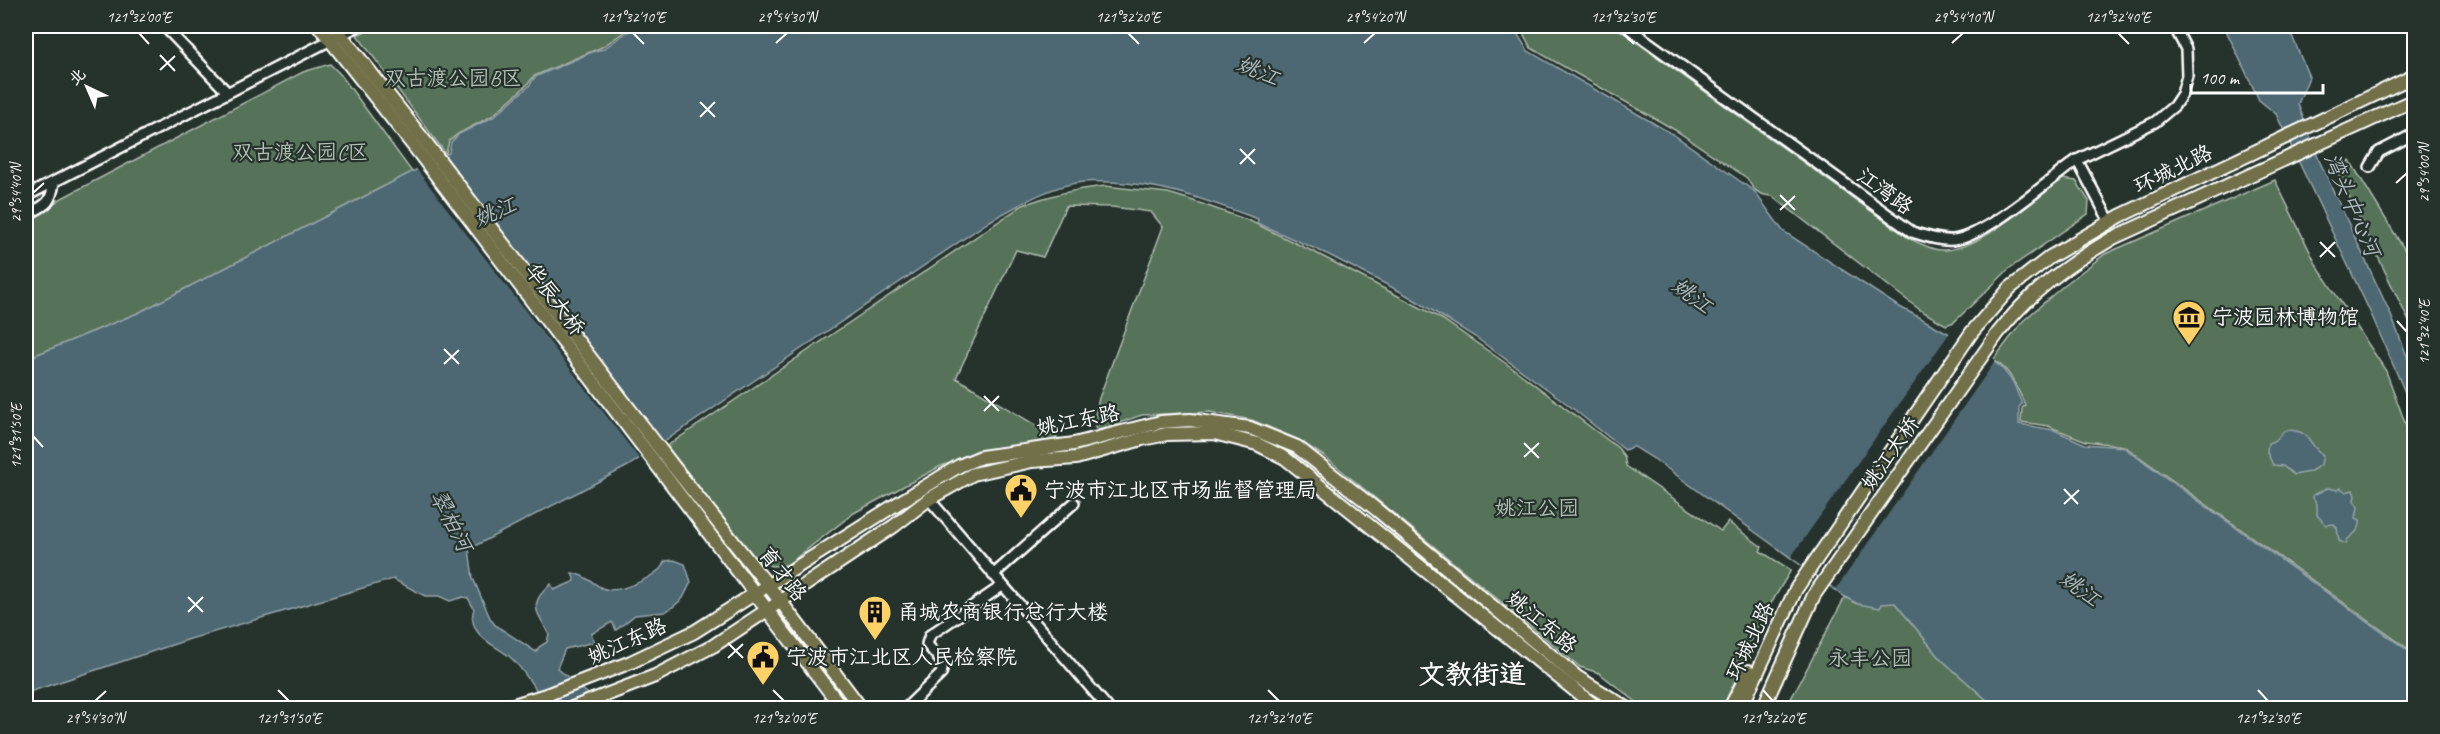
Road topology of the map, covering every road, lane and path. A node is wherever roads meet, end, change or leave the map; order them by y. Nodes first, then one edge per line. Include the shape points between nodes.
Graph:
1 (164, 26) edge
2 (319, 26) edge
3 (358, 26) edge
4 (1626, 26) edge
5 (2174, 26) edge
6 (335, 33) edge
7 (2415, 76) edge
8 (227, 92) junction
9 (2415, 100) edge
10 (2415, 134) edge
11 (2077, 160) junction
12 (2370, 167) dead end
13 (54, 182) junction
14 (26, 196) edge
15 (26, 215) edge
16 (2110, 222) junction
17 (1972, 332) joint
18 (1998, 333) joint
19 (668, 469) junction
20 (929, 499) junction
21 (1074, 503) dead end
22 (993, 575) junction
23 (768, 586) junction
24 (1002, 586) junction
25 (1796, 589) joint
26 (756, 595) junction
27 (1814, 595) joint
28 (781, 602) junction
29 (768, 610) junction
30 (1785, 612) junction
31 (839, 705) edge
32 (504, 708) edge
33 (572, 708) edge
34 (823, 708) edge
35 (861, 708) edge
36 (906, 708) edge
37 (1108, 708) edge
38 (1597, 708) edge
39 (1627, 708) edge
40 (1730, 708) edge
41 (1741, 708) edge
42 (1763, 708) edge

1 - 8 street
2 - 6 main road, 华辰大桥
3 - 6 street
4 - 11 street, 江湾路 via 1912,232 1932,239 1953,240 1984,229
5 - 11 street, 江湾路 via 2186,49 2187,76 2174,106 2155,122
6 - 8 street
6 - 19 main road, 华辰大桥
7 - 16 main road, 环城北路
8 - 13 street
9 - 18 main road, 环城北路 via 2113,238 2069,264 2022,304
10 - 12 street via 2379,152
11 - 16 street
13 - 14 street
13 - 15 street via 52,198
16 - 17 main road, 环城北路 via 2010,288
17 - 25 main road, 姚江大桥
18 - 27 main road, 姚江大桥
19 - 23 main road, 育才路
19 - 26 main road, 育才路
20 - 22 street
20 - 28 main road, 姚江东路
20 - 38 main road, 姚江东路 via 973,474 1032,461 1076,458 1167,434 1214,434 1257,444 1285,458 1342,502
21 - 22 street
22 - 24 street
23 - 26 main road, 姚江东路
23 - 28 main road, 育才路
23 - 39 main road, 姚江东路 via 959,466 981,457 1074,444 1161,423 1222,423 1250,428 1297,447 1577,677
24 - 36 street via 930,635 927,644 943,664 942,674
24 - 37 street
25 - 30 main road, 环城北路
26 - 29 main road, 育才路
26 - 32 main road, 姚江东路 via 694,632 632,662
27 - 42 main road, 环城北路
28 - 29 main road, 姚江东路
28 - 35 main road, 育才路
29 - 31 main road, 育才路
29 - 33 main road, 姚江东路 via 713,646 655,676
30 - 40 main road via 1771,627
30 - 41 main road, 环城北路
31 - 34 street

